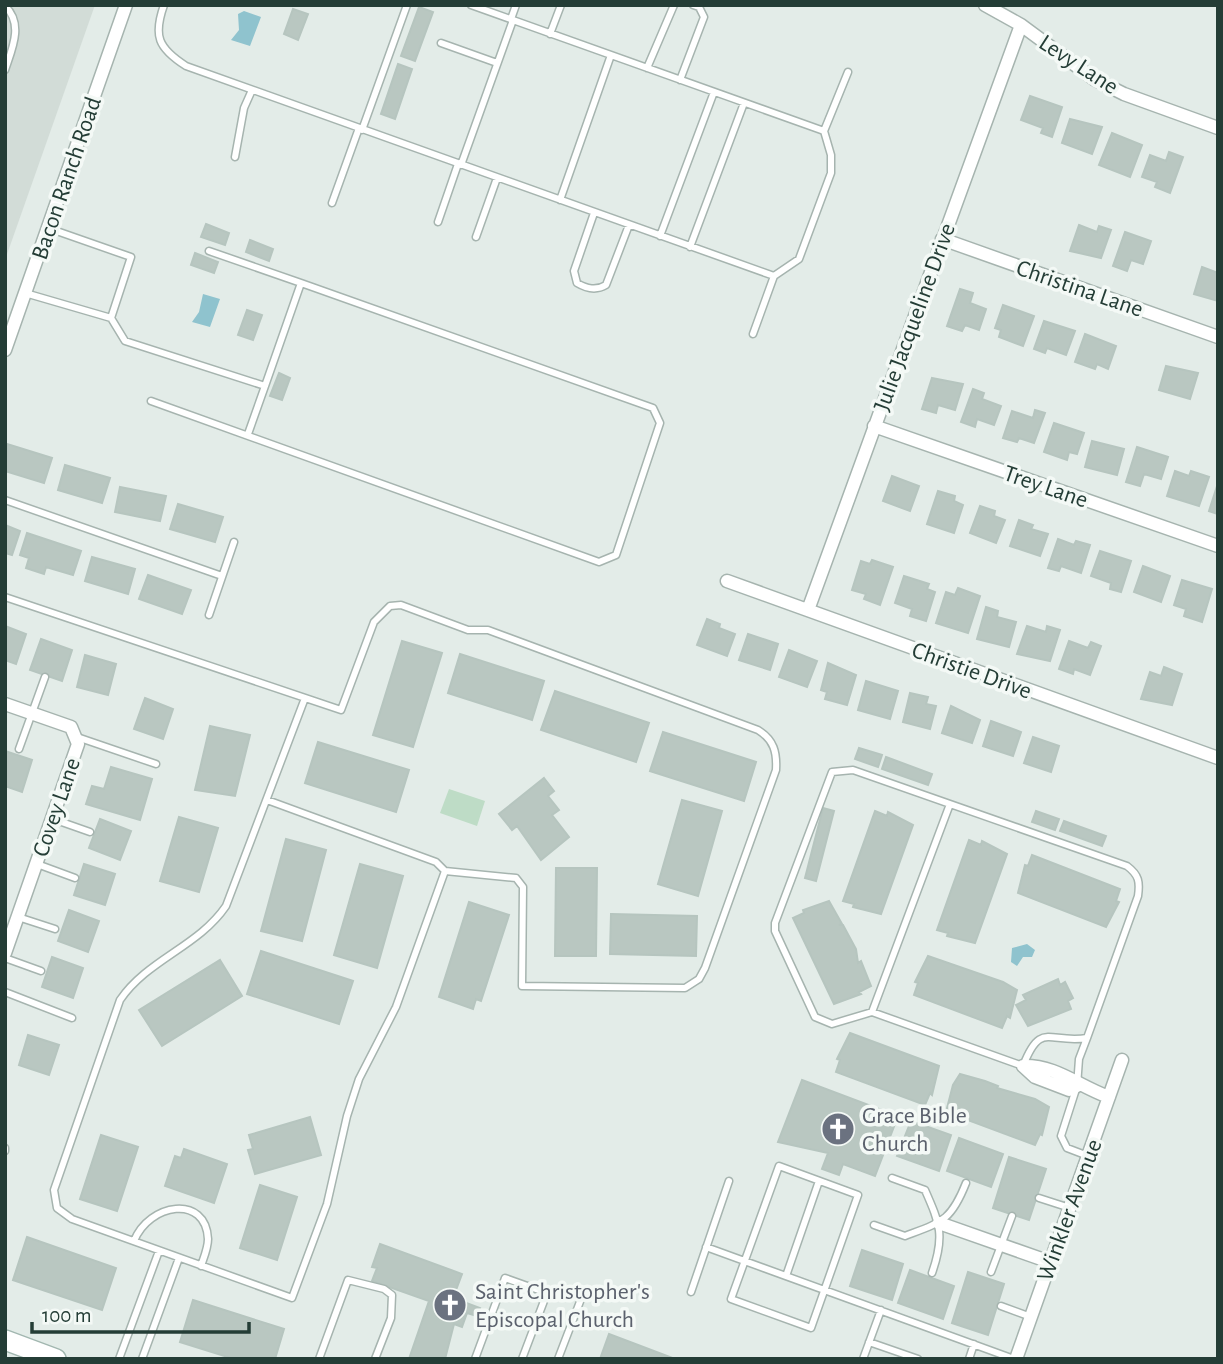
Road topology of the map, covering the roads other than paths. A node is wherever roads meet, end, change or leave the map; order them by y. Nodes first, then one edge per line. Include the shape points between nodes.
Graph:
1 (126, 5) edge
2 (164, 5) edge
3 (407, 5) edge
4 (471, 5) edge
5 (516, 5) edge
6 (561, 5) edge
7 (674, 5) edge
8 (693, 5) edge
9 (985, 5) edge
10 (5, 6) edge
11 (512, 20) junction
12 (1021, 25) junction
13 (550, 34) junction
14 (441, 43) dead end
15 (611, 55) junction
16 (497, 63) junction
17 (647, 68) junction
18 (5, 70) edge
19 (848, 72) dead end
20 (680, 80) junction
21 (252, 90) junction
22 (714, 92) junction
23 (744, 103) junction
24 (1218, 128) edge
25 (360, 129) junction
26 (824, 131) junction
27 (235, 157) dead end
28 (459, 164) junction
29 (497, 178) junction
30 (559, 200) junction
31 (332, 203) dead end
32 (594, 213) junction
33 (438, 222) dead end
34 (629, 225) junction
35 (48, 228) junction
36 (660, 236) junction
37 (476, 237) dead end
38 (942, 239) junction
39 (690, 247) junction
40 (209, 251) dead end
41 (774, 276) junction
42 (301, 283) junction
43 (25, 293) junction
44 (111, 318) junction
45 (753, 334) dead end
46 (1218, 337) edge
47 (5, 350) edge
48 (265, 386) junction
49 (151, 401) dead end
50 (874, 426) junction
51 (248, 434) junction
52 (5, 500) edge
53 (234, 542) dead end
54 (1218, 546) edge
55 (222, 576) junction
56 (727, 581) dead end
57 (5, 597) edge
58 (808, 610) junction
59 (209, 615) dead end
60 (45, 677) dead end
61 (305, 698) junction
62 (5, 704) edge
63 (32, 713) junction
64 (77, 737) junction
65 (19, 749) dead end
66 (1218, 758) edge
67 (156, 764) dead end
68 (267, 800) junction
69 (950, 804) junction
70 (52, 819) junction
71 (90, 832) dead end
72 (36, 864) junction
73 (445, 871) junction
74 (75, 878) dead end
75 (18, 917) junction
76 (55, 929) dead end
77 (5, 955) edge
78 (41, 971) dead end
79 (5, 992) edge
80 (873, 1012) junction
81 (72, 1018) dead end
82 (1087, 1038) junction
83 (1122, 1060) dead end
84 (1023, 1066) junction
85 (1077, 1086) junction
86 (1109, 1097) junction
87 (1088, 1156) junction
88 (892, 1178) dead end
89 (729, 1181) dead end
90 (820, 1181) junction
91 (966, 1182) dead end
92 (1039, 1198) dead end
93 (1070, 1208) junction
94 (1012, 1216) dead end
95 (939, 1223) junction
96 (874, 1225) dead end
97 (134, 1241) junction
98 (1001, 1245) junction
99 (706, 1247) junction
100 (159, 1251) junction
101 (179, 1258) junction
102 (745, 1261) junction
103 (1050, 1262) junction
104 (201, 1266) junction
105 (991, 1272) dead end
106 (932, 1273) dead end
107 (786, 1276) junction
108 (825, 1290) junction
109 (691, 1292) dead end
110 (581, 1299) dead end
111 (1001, 1306) dead end
112 (880, 1310) junction
113 (1031, 1317) junction
114 (5, 1340) edge
115 (869, 1342) junction
116 (974, 1344) junction
117 (26, 1354) edge
118 (56, 1359) edge
119 (119, 1359) edge
120 (142, 1359) edge
121 (319, 1359) edge
122 (376, 1359) edge
123 (475, 1359) edge
124 (522, 1359) edge
125 (558, 1359) edge
126 (863, 1359) edge
127 (918, 1359) edge
128 (969, 1359) edge
129 (1015, 1359) edge

1 - 35 street, Bacon Ranch Road
2 - 21 lane via 156,26 159,39 176,59
3 - 25 lane
4 - 11 lane
5 - 11 lane
6 - 13 lane
7 - 17 lane
8 - 20 lane via 704,17
9 - 12 street, Levy Lane
10 - 18 lane via 16,35
11 - 13 lane
11 - 16 lane
12 - 24 street, Levy Lane via 1094,79
12 - 38 street, Julie Jacqueline Drive
13 - 15 lane
14 - 16 lane
15 - 17 lane
15 - 30 lane
16 - 28 lane
17 - 20 lane
19 - 26 lane
20 - 22 lane
21 - 25 lane
21 - 27 lane
22 - 23 lane
22 - 36 lane
23 - 26 lane
23 - 39 lane
25 - 28 lane
25 - 31 lane
26 - 41 lane via 831,173 799,259
28 - 29 lane
28 - 33 lane
29 - 30 lane
29 - 37 lane
30 - 32 lane
32 - 34 lane
32 - 34 lane via 574,271 577,283 594,290 606,285
34 - 36 lane
35 - 43 street, Bacon Ranch Road
35 - 44 lane via 131,257
36 - 39 lane
38 - 46 street, Christina Lane
38 - 50 street, Julie Jacqueline Drive
39 - 41 lane
40 - 42 lane
41 - 45 lane
42 - 48 lane
42 - 51 lane via 653,408 660,423 616,555 599,562
43 - 44 lane
43 - 47 street, Bacon Ranch Road
44 - 48 lane via 125,341
48 - 51 lane
49 - 51 lane
50 - 54 street, Trey Lane
50 - 58 street, Julie Jacqueline Drive
52 - 55 lane
53 - 55 lane
55 - 59 lane
56 - 58 street, Christie Drive
57 - 61 lane
58 - 66 street, Christie Drive
60 - 63 lane
61 - 68 lane
61 - 73 lane via 341,710 374,622 390,606 401,605 468,630 488,630 758,730 774,745 776,770 705,968 693,985 522,986 523,887 516,878
62 - 63 street, Covey Lane
63 - 64 street, Covey Lane via 71,727
63 - 65 lane
64 - 67 lane
64 - 70 street, Covey Lane
68 - 73 lane via 436,862
68 - 97 lane via 233,894 217,919 192,942 139,975 120,1000 54,1191 62,1213
69 - 80 lane
69 - 80 lane via 853,770 832,772 827,781 775,932 815,1017 832,1024
69 - 82 lane via 1136,872 1138,896
70 - 71 lane
70 - 72 street, Covey Lane
72 - 74 lane
72 - 75 street, Covey Lane
73 - 104 lane via 396,1007 359,1079 327,1204 292,1298
75 - 76 lane
75 - 77 street, Covey Lane
77 - 78 lane
79 - 81 lane
80 - 84 lane
82 - 84 lane via 1040,1038 1031,1045
82 - 85 lane via 1079,1059
83 - 86 street, Winkler Avenue
84 - 85 street via 1035,1077 1069,1090
85 - 86 street
85 - 87 lane via 1061,1136 1067,1148
86 - 87 street, Winkler Avenue
87 - 93 street, Winkler Avenue
88 - 95 lane via 925,1189
89 - 99 lane
90 - 102 lane via 779,1166
90 - 107 lane
90 - 108 lane via 858,1195
91 - 95 lane via 956,1209
92 - 93 lane
93 - 103 street, Winkler Avenue
94 - 98 lane
95 - 96 lane via 905,1236
95 - 98 street
95 - 106 lane via 942,1247
97 - 100 lane
97 - 104 lane via 151,1216 161,1210 184,1210 194,1214 208,1236
98 - 103 street
98 - 105 lane
99 - 102 lane
99 - 109 lane
100 - 101 lane
100 - 119 lane
101 - 104 lane
101 - 120 lane
102 - 107 lane
102 - 108 lane via 731,1299 799,1324 811,1328
103 - 113 street, Winkler Avenue
107 - 108 lane
108 - 112 lane
110 - 125 lane
111 - 113 lane
112 - 115 lane
112 - 116 lane
113 - 129 street, Winkler Avenue
114 - 117 main road
115 - 126 lane
115 - 127 lane
116 - 128 lane
116 - 129 lane
117 - 118 main road
121 - 122 lane via 348,1280 392,1295 391,1318
123 - 124 lane via 505,1278 547,1293

